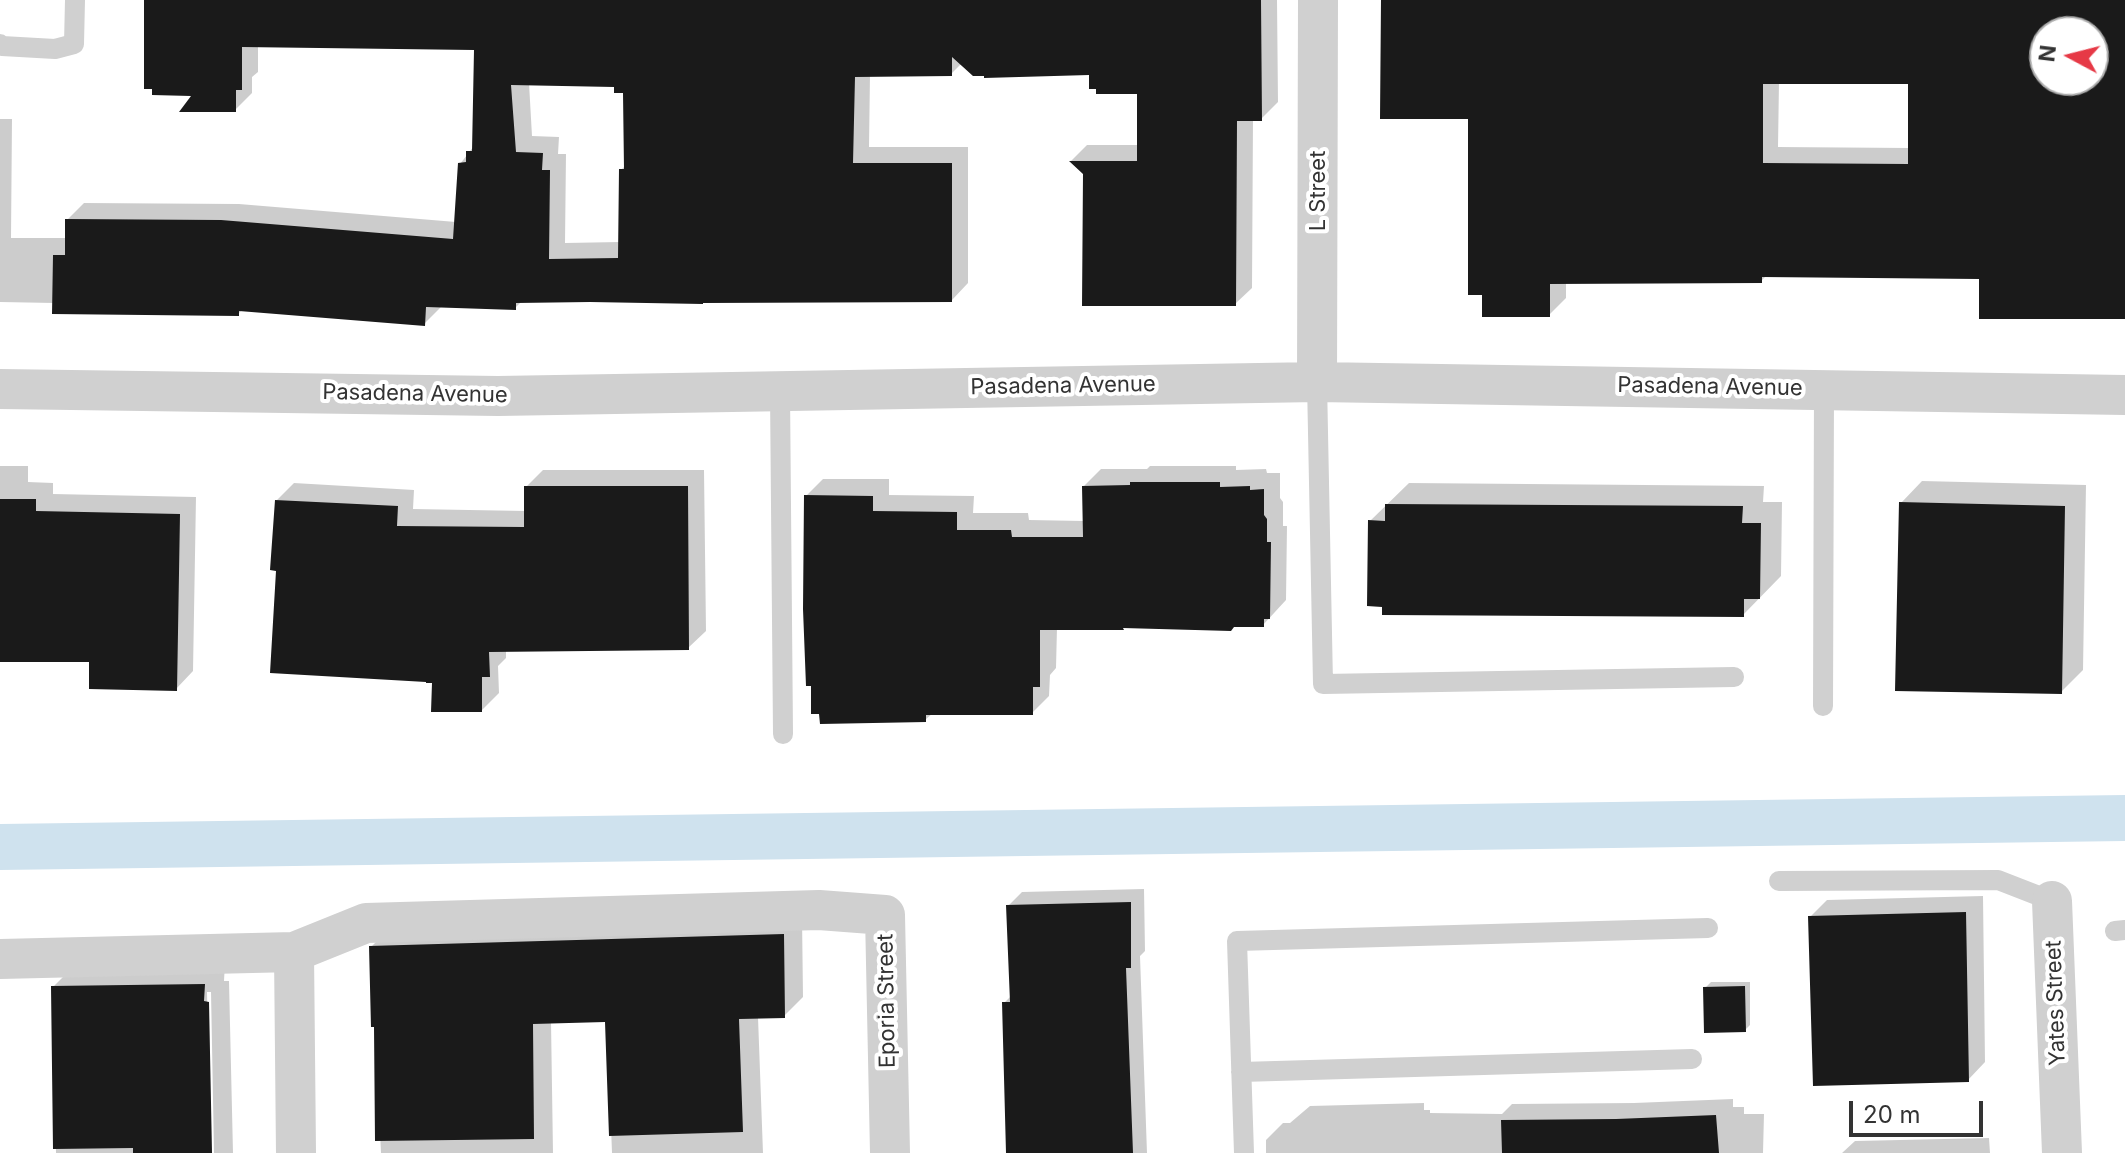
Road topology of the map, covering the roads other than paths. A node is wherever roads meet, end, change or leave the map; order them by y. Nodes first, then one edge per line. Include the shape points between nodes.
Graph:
1 (75, 0) edge
2 (1318, 0) edge
3 (0, 44) edge
4 (1317, 382) junction
5 (0, 389) edge
6 (1824, 389) junction
7 (780, 391) junction
8 (2125, 395) edge
9 (1734, 677) dead end
10 (1823, 706) dead end
11 (783, 734) dead end
12 (1779, 881) dead end
13 (2052, 901) joint
14 (1708, 928) dead end
15 (294, 952) junction
16 (0, 959) edge
17 (1692, 1059) dead end
18 (1241, 1072) junction
19 (296, 1153) edge
20 (890, 1153) edge
21 (1244, 1153) edge
22 (2062, 1153) edge

1 - 3 lane via 74,44 55,49
2 - 4 street, L Street
4 - 6 street, Pasadena Avenue
4 - 7 street, Pasadena Avenue
4 - 9 lane via 1323,684
5 - 7 street, Pasadena Avenue via 498,396
6 - 8 street, Pasadena Avenue
6 - 10 lane
7 - 11 lane
12 - 13 lane via 1998,880
13 - 22 street, Yates Street
14 - 18 lane via 1237,941
15 - 16 street
15 - 19 street
15 - 20 street, Eporia Street via 366,923 819,910 885,915
17 - 18 lane
18 - 21 lane

